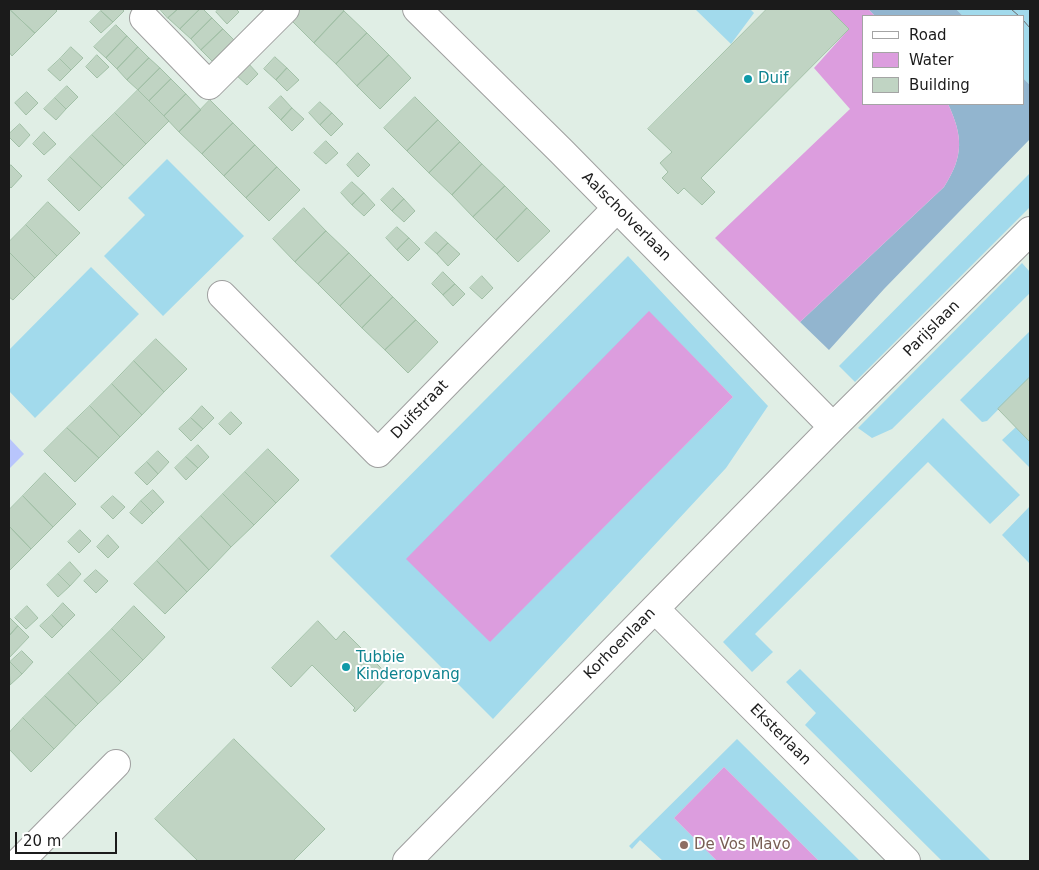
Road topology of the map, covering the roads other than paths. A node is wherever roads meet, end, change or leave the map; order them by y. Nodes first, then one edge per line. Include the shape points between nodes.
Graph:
1 (285, 9) edge
2 (417, 9) edge
3 (144, 18) dead end
4 (617, 208) junction
5 (1030, 230) edge
6 (222, 295) dead end
7 (833, 427) junction
8 (655, 609) junction
9 (116, 764) dead end
10 (20, 861) edge
11 (407, 861) edge
12 (906, 861) edge

1 - 3 street via 209,85
2 - 4 street, Aalscholverlaan
4 - 6 street, Duifstraat via 378,453
4 - 7 street, Aalscholverlaan
5 - 7 street, Parijslaan
7 - 8 street, Korhoenlaan
8 - 11 street, Korhoenlaan
8 - 12 street, Eksterlaan
9 - 10 street

